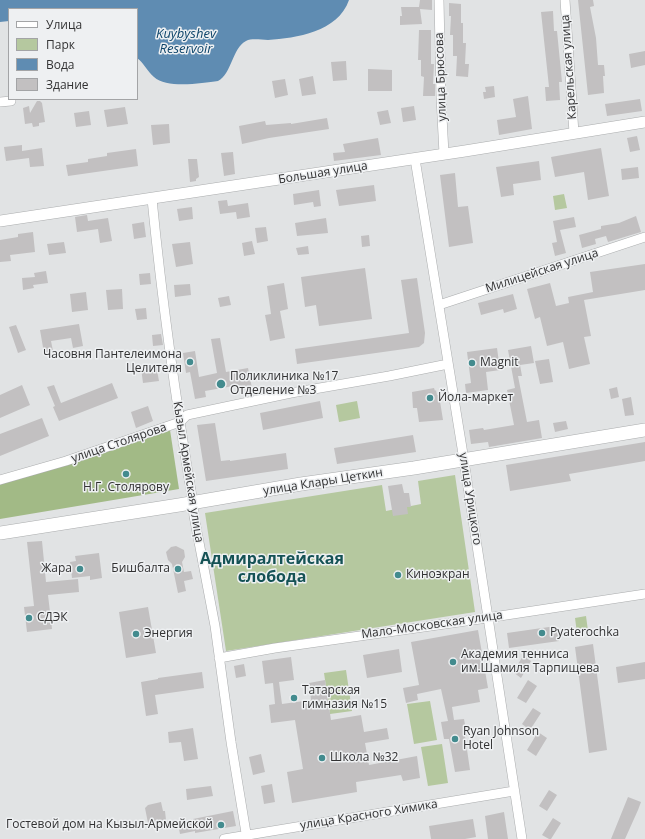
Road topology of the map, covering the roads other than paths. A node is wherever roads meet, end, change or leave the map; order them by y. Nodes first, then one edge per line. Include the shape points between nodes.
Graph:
1 (439, 0) edge
2 (565, 0) edge
3 (11, 101) dead end
4 (0, 102) edge
5 (645, 122) edge
6 (574, 134) junction
7 (444, 154) junction
8 (415, 159) junction
9 (152, 199) junction
10 (0, 221) edge
11 (645, 237) edge
12 (440, 304) junction
13 (448, 364) junction
14 (180, 422) junction
15 (645, 430) edge
16 (464, 459) junction
17 (0, 480) edge
18 (193, 503) junction
19 (0, 533) edge
20 (645, 594) edge
21 (488, 618) junction
22 (219, 658) junction
23 (514, 791) junction
24 (246, 837) edge
25 (224, 839) edge
26 (522, 839) edge

1 - 7 street, улица Брюсова
2 - 6 street, Карельская улица
3 - 4 street
5 - 6 street, Большая улица
6 - 7 street, Большая улица
7 - 8 street, Большая улица
8 - 9 street, Большая улица
8 - 12 street, улица Урицкого
9 - 10 street, Большая улица
9 - 14 street, Кызыл Армейская улица
11 - 12 street, Милицейская улица
12 - 13 street, улица Урицкого
13 - 14 street, улица Столярова via 187,415
13 - 16 street, улица Урицкого
14 - 17 street, улица Столярова via 66,461
14 - 18 street, Кызыл Армейская улица
15 - 16 main road, улица Клары Цеткин
16 - 18 main road, улица Клары Цеткин
16 - 21 street, улица Урицкого
18 - 19 main road, улица Клары Цеткин
18 - 22 street, Кызыл Армейская улица
20 - 21 street, Мало-Московская улица
21 - 22 street, Мало-Московская улица
21 - 23 street, улица Урицкого
22 - 24 street, Кызыл Армейская улица
23 - 24 street, улица Красного Химика
23 - 26 street, улица Урицкого
24 - 25 street, улица Красного Химика

